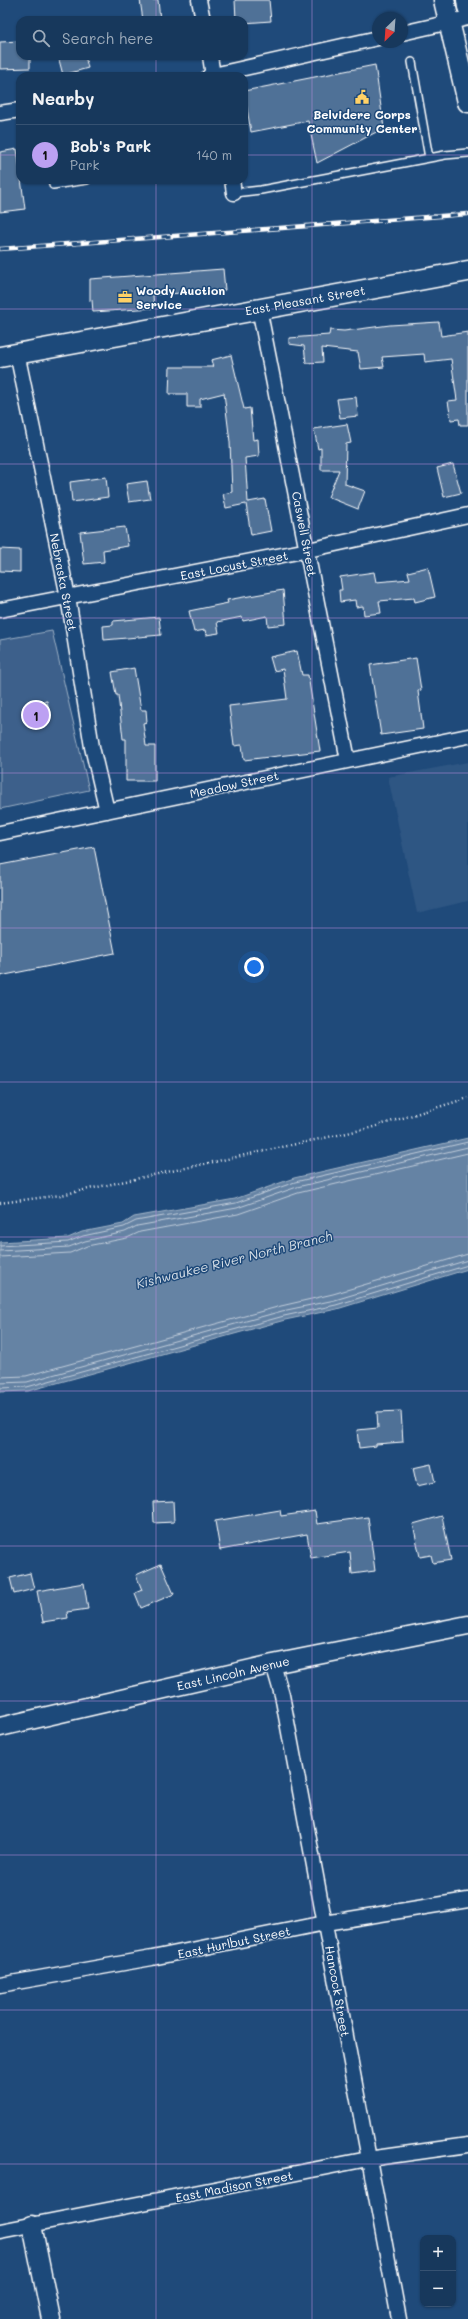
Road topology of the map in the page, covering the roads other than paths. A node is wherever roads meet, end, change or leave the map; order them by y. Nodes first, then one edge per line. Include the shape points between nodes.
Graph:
1 (199, 0) edge
2 (444, 0) edge
3 (467, 0) edge
4 (468, 7) edge
5 (202, 16) edge
6 (468, 18) edge
7 (449, 22) junction
8 (408, 32) edge
9 (372, 39) edge
10 (210, 60) edge
11 (412, 62) dead end
12 (212, 72) edge
13 (229, 72) edge
14 (468, 102) edge
15 (16, 111) edge
16 (0, 114) edge
17 (468, 153) edge
18 (429, 158) junction
19 (233, 187) edge
20 (468, 271) edge
21 (259, 308) junction
22 (9, 355) edge
23 (468, 515) edge
24 (308, 550) junction
25 (68, 597) junction
26 (0, 610) edge
27 (468, 736) edge
28 (348, 760) junction
29 (107, 811) junction
30 (0, 833) edge
31 (468, 1625) edge
32 (273, 1664) junction
33 (0, 1727) edge
34 (468, 1900) edge
35 (325, 1923) junction
36 (0, 1985) edge
37 (468, 2145) edge
38 (368, 2159) junction
39 (32, 2225) junction
40 (0, 2231) edge
41 (51, 2319) edge
42 (400, 2319) edge

1 - 5 street
2 - 7 main road
3 - 4 main road
6 - 7 street
7 - 8 street
7 - 14 main road
9 - 13 street
10 - 12 street
11 - 18 lane
15 - 16 street
17 - 18 lane
18 - 19 lane via 261,190
20 - 21 main road, East Pleasant Street
21 - 22 main road, East Pleasant Street
21 - 24 street, Caswell Street
22 - 25 street, Nebraska Street
23 - 24 street, East Locust Street
24 - 25 street, East Locust Street
24 - 28 street, Caswell Street
25 - 26 street, East Locust Street
25 - 29 street, Nebraska Street via 92,747
27 - 28 street, Meadow Street
28 - 29 street, Meadow Street
29 - 30 street, Meadow Street
31 - 32 street, East Lincoln Avenue
32 - 33 street, East Lincoln Avenue
32 - 35 street, Hancock Street via 282,1695
34 - 35 street, East Hurlbut Street
35 - 36 street, East Hurlbut Street
35 - 38 street, Hancock Street
37 - 38 street, East Madison Street
38 - 39 street, East Madison Street
38 - 42 street, Hancock Street
39 - 40 street, East Madison Street
39 - 41 street

